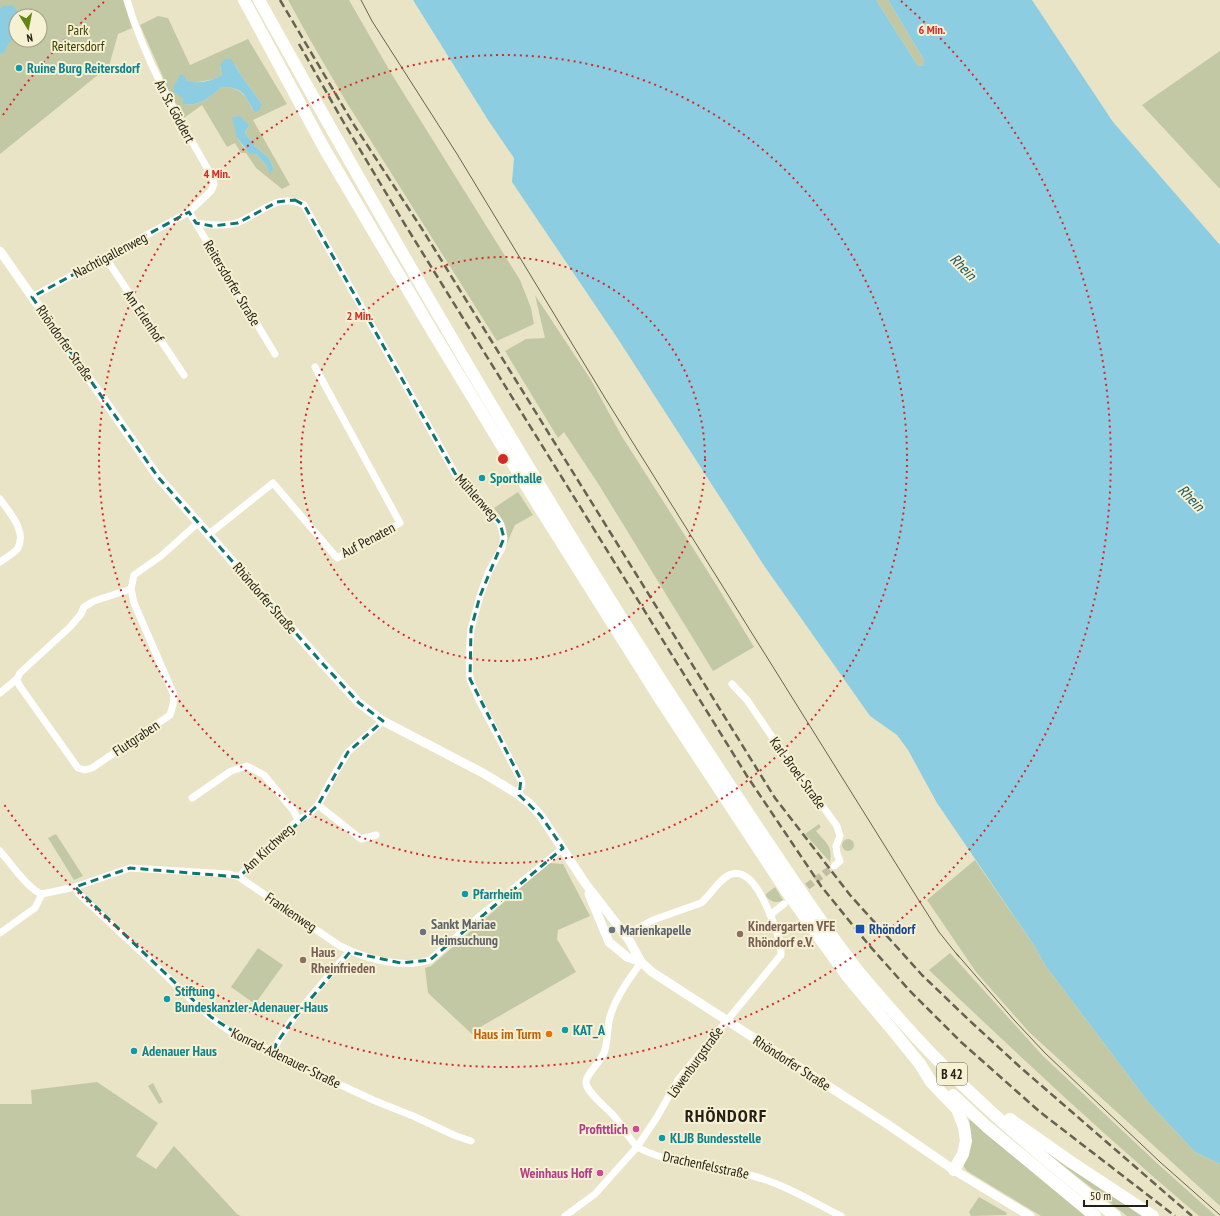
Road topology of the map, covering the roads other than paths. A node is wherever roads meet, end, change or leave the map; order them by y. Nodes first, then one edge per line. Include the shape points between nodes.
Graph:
1 (127, 0) edge
2 (244, 0) edge
3 (259, 0) edge
4 (189, 212) junction
5 (196, 223) junction
6 (0, 251) edge
7 (105, 257) junction
8 (32, 297) junction
9 (275, 354) dead end
10 (315, 367) dead end
11 (184, 375) dead end
12 (0, 499) edge
13 (199, 522) junction
14 (209, 534) junction
15 (0, 562) edge
16 (131, 589) junction
17 (17, 679) junction
18 (732, 684) dead end
19 (0, 693) edge
20 (383, 721) junction
21 (516, 793) junction
22 (192, 798) dead end
23 (318, 805) junction
24 (298, 820) junction
25 (376, 835) dead end
26 (563, 848) junction
27 (0, 851) edge
28 (834, 866) tunnel mouth
29 (239, 877) junction
30 (585, 883) junction
31 (75, 887) junction
32 (42, 894) junction
33 (789, 894) junction
34 (770, 915) junction
35 (0, 933) edge
36 (627, 937) junction
37 (350, 951) junction
38 (619, 951) junction
39 (641, 962) junction
40 (726, 1020) junction
41 (275, 1051) junction
42 (920, 1064) junction
43 (966, 1088) junction
44 (471, 1141) dead end
45 (637, 1147) junction
46 (954, 1170) junction
47 (1024, 1215) edge
48 (565, 1216) edge
49 (841, 1216) edge
50 (1095, 1216) edge
51 (1115, 1216) edge
52 (1153, 1216) edge

1 - 4 street, An St. Göddert via 156,76 213,178 211,191
2 - 33 highway, B 42 via 324,148 532,495 660,699
3 - 33 highway, B 42 via 347,159 446,328
4 - 5 street, Reitersdorfer Straße
4 - 7 street, Nachtigallenweg
5 - 9 street, Reitersdorfer Straße
5 - 21 street, Mühlenweg via 212,226 238,222 277,202 294,200 304,205 456,475 500,523 504,538 502,548 480,596 471,629 470,679 521,780 521,788
6 - 8 main road, Rhöndorfer Straße
7 - 8 street, Nachtigallenweg
7 - 11 street, Am Erlenhof
8 - 13 main road, Rhöndorfer Straße via 158,477
10 - 14 street, Auf Penaten via 400,523 337,558 273,483
12 - 15 street via 15,520 21,537 18,549
13 - 14 main road, Rhöndorfer Straße
13 - 16 street via 161,556 134,574
14 - 20 main road, Rhöndorfer Straße via 322,664 359,703
16 - 17 street via 94,601 84,607 70,627 20,673
16 - 17 street, Flutgraben via 134,603 174,695 170,715 92,768 85,770 78,768
17 - 19 street
18 - 28 street, Karl-Broel-Straße via 747,700 837,826 840,836 836,846 840,861
20 - 21 main road, Rhöndorfer Straße
20 - 23 street, Am Kirchweg via 348,752
21 - 26 main road, Rhöndorfer Straße via 541,816
22 - 24 street, Am Kirchweg via 231,771 247,766 264,775
23 - 24 street, Am Kirchweg
23 - 25 street via 361,839
24 - 29 street, Am Kirchweg
26 - 30 main road, Rhöndorfer Straße
26 - 37 street, Frankenweg via 430,960 401,963 371,958
27 - 32 street via 30,887
29 - 31 street, Frankenweg via 229,874 130,868
29 - 37 street, Frankenweg
30 - 36 main road, Rhöndorfer Straße
30 - 38 main road, Rhöndorfer Straße via 609,942
31 - 32 street, Frankenweg
31 - 41 street, Konrad-Adenauer-Straße via 79,894 211,1017 261,1049
32 - 35 street via 35,908
33 - 34 street
33 - 42 highway, B 42 via 847,976
33 - 43 highway, B 42 via 813,909 856,968 906,1027
34 - 36 street via 749,879 742,874 731,874 701,903 653,920
34 - 40 street, Löwenburgstraße via 781,955
36 - 38 main road via 630,944 624,951
36 - 39 main road, Rhöndorfer Straße
37 - 41 street via 292,1021 276,1044
38 - 39 main road, Rhöndorfer Straße
39 - 40 main road, Rhöndorfer Straße via 652,972
39 - 45 street via 627,982 610,1016 604,1056 587,1076 586,1081 588,1089 614,1116
40 - 45 street, Löwenburgstraße via 678,1080
40 - 46 main road, Rhöndorfer Straße
41 - 44 street, Konrad-Adenauer-Straße via 276,1055 373,1100
42 - 46 highway, B 42 via 931,1082 956,1109 964,1127 966,1141 963,1154
42 - 50 highway, B 42 via 986,1126
43 - 51 highway, B 42 via 1047,1161
43 - 52 highway, B 42
45 - 48 street, Löwenburgstraße via 595,1194
45 - 49 street, Drachenfelsstraße via 680,1162 755,1176 780,1185
46 - 47 main road, Rhöndorfer Straße

